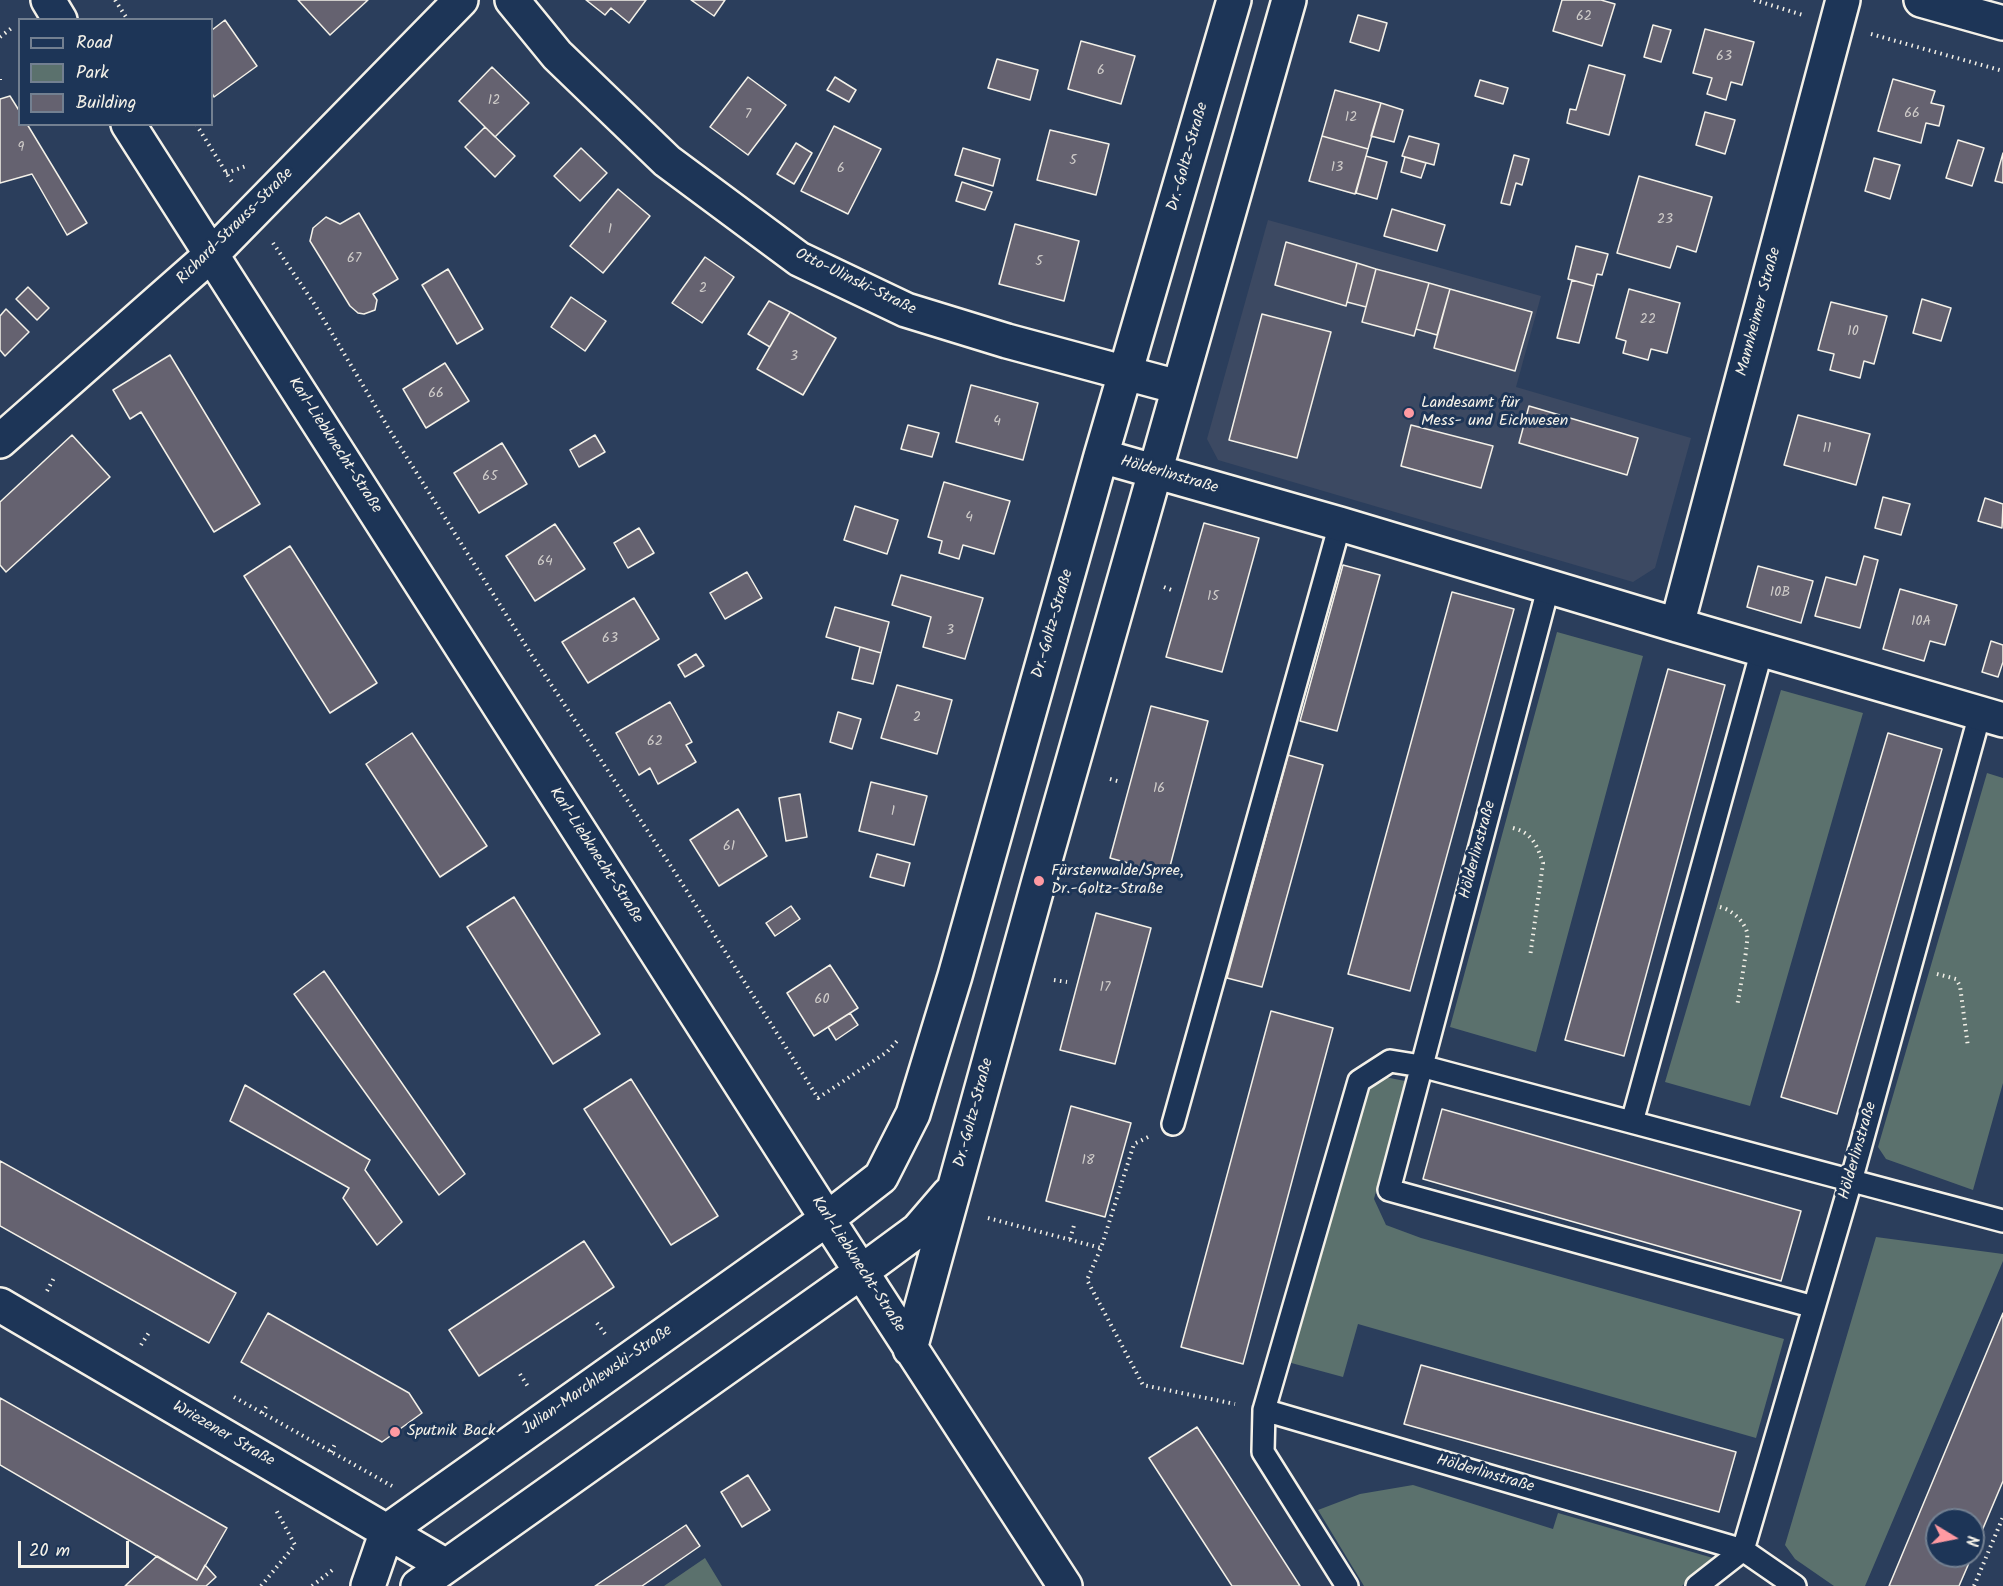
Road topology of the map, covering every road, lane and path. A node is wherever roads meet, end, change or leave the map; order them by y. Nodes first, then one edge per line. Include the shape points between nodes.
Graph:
1 (48, 0) edge
2 (116, 0) edge
3 (460, 0) edge
4 (512, 0) edge
5 (1234, 0) edge
6 (1289, 0) edge
7 (1754, 0) edge
8 (1922, 0) edge
9 (1840, 12) edge
10 (59, 18) edge
11 (127, 18) edge
12 (2003, 23) edge
13 (13, 27) dead end
14 (0, 37) edge
15 (2003, 71) edge
16 (129, 126) edge
17 (196, 126) edge
18 (252, 213) junction
19 (212, 254) junction
20 (1125, 374) junction
21 (1178, 387) junction
22 (0, 441) edge
23 (1101, 456) junction
24 (1154, 471) junction
25 (1340, 524) junction
26 (1549, 585) junction
27 (1164, 587) dead end
28 (1174, 591) dead end
29 (1677, 625) junction
30 (1762, 650) junction
31 (1991, 717) edge
32 (1110, 779) dead end
33 (1121, 782) dead end
34 (1486, 822) junction
35 (1694, 899) junction
36 (1530, 957) dead end
37 (1910, 969) junction
38 (1054, 980) dead end
39 (1067, 982) dead end
40 (1737, 1007) dead end
41 (900, 1037) dead end
42 (1968, 1047) dead end
43 (1421, 1066) junction
44 (1632, 1122) junction
45 (1173, 1124) joint
46 (1851, 1181) junction
47 (955, 1187) junction
48 (988, 1218) dead end
49 (827, 1219) junction
50 (2003, 1221) edge
51 (1075, 1222) dead end
52 (1070, 1239) junction
53 (1101, 1248) junction
54 (861, 1272) junction
55 (55, 1276) dead end
56 (37, 1286) dead end
57 (46, 1292) junction
58 (56, 1297) dead end
59 (0, 1305) edge
60 (1814, 1307) junction
61 (150, 1331) dead end
62 (132, 1340) dead end
63 (910, 1349) junction
64 (520, 1374) dead end
65 (533, 1393) dead end
66 (232, 1396) dead end
67 (268, 1404) dead end
68 (1264, 1410) junction
69 (262, 1413) junction
70 (336, 1442) dead end
71 (331, 1452) junction
72 (395, 1487) dead end
73 (270, 1501) dead end
74 (2003, 1517) edge
75 (387, 1531) junction
76 (1743, 1550) junction
77 (446, 1566) junction
78 (261, 1586) edge
79 (368, 1586) edge
80 (418, 1586) edge
81 (1065, 1586) edge
82 (1347, 1586) edge
83 (1697, 1586) edge
84 (1795, 1586) edge
85 (1974, 1586) edge

1 - 10 street
2 - 11 path
3 - 18 street, Richard-Strauss-Straße
4 - 20 street, Otto-Ulinski-Straße via 557,55 667,161 799,259 906,310
5 - 20 street, Dr.-Goltz-Straße
6 - 21 street, Dr.-Goltz-Straße
7 - 9 path
8 - 12 street
9 - 15 path
9 - 29 street, Mannheimer Straße
13 - 14 path
16 - 19 street, Karl-Liebknecht-Straße
17 - 18 path
18 - 19 street, Richard-Strauss-Straße
18 - 41 path via 315,305 524,644 818,1098 886,1052
19 - 22 street, Richard-Strauss-Straße
19 - 49 street, Karl-Liebknecht-Straße
20 - 21 street, Otto-Ulinski-Straße
20 - 23 street, Dr.-Goltz-Straße
21 - 24 street, Dr.-Goltz-Straße
23 - 24 street, Hölderlinstraße
23 - 49 street, Dr.-Goltz-Straße via 959,964 913,1114 881,1177
24 - 25 street, Hölderlinstraße
24 - 47 street, Dr.-Goltz-Straße
25 - 26 street, Hölderlinstraße
25 - 45 lane
26 - 29 street, Hölderlinstraße
26 - 34 lane, Hölderlinstraße
27 - 28 path
29 - 30 street, Hölderlinstraße
30 - 31 street, Hölderlinstraße
30 - 35 lane
31 - 37 lane, Hölderlinstraße
32 - 33 path
34 - 36 path via 1530,835 1543,863
34 - 43 lane, Hölderlinstraße
35 - 40 path via 1727,909 1742,921 1748,934
35 - 44 lane
37 - 42 path via 1956,979
37 - 46 lane, Hölderlinstraße
38 - 39 path
43 - 44 lane
43 - 60 lane, Hölderlinstraße via 1389,1190
43 - 68 lane via 1390,1061 1359,1081
44 - 46 lane
45 - 53 path via 1134,1144
46 - 50 lane
46 - 60 lane, Hölderlinstraße
47 - 54 street, Dr.-Goltz-Straße via 918,1230
47 - 63 street, Dr.-Goltz-Straße
48 - 52 path
49 - 54 street, Karl-Liebknecht-Straße
49 - 75 street, Julian-Marchlewski-Straße
51 - 52 path
52 - 53 path
53 - 68 path via 1086,1280 1143,1385
54 - 63 street, Karl-Liebknecht-Straße
54 - 77 street
55 - 57 path
56 - 57 path
57 - 58 path
59 - 75 street, Wriezener Straße
60 - 76 lane, Hölderlinstraße
61 - 62 path via 141,1345
63 - 81 street, Karl-Liebknecht-Straße
64 - 65 path
66 - 69 path
67 - 69 path
68 - 76 lane, Hölderlinstraße
68 - 82 lane via 1263,1452
69 - 71 path
70 - 71 path
71 - 72 path
73 - 78 path via 295,1545
74 - 85 path
75 - 77 street, Wriezener Straße
75 - 79 street
76 - 83 lane
76 - 84 lane
77 - 80 street

